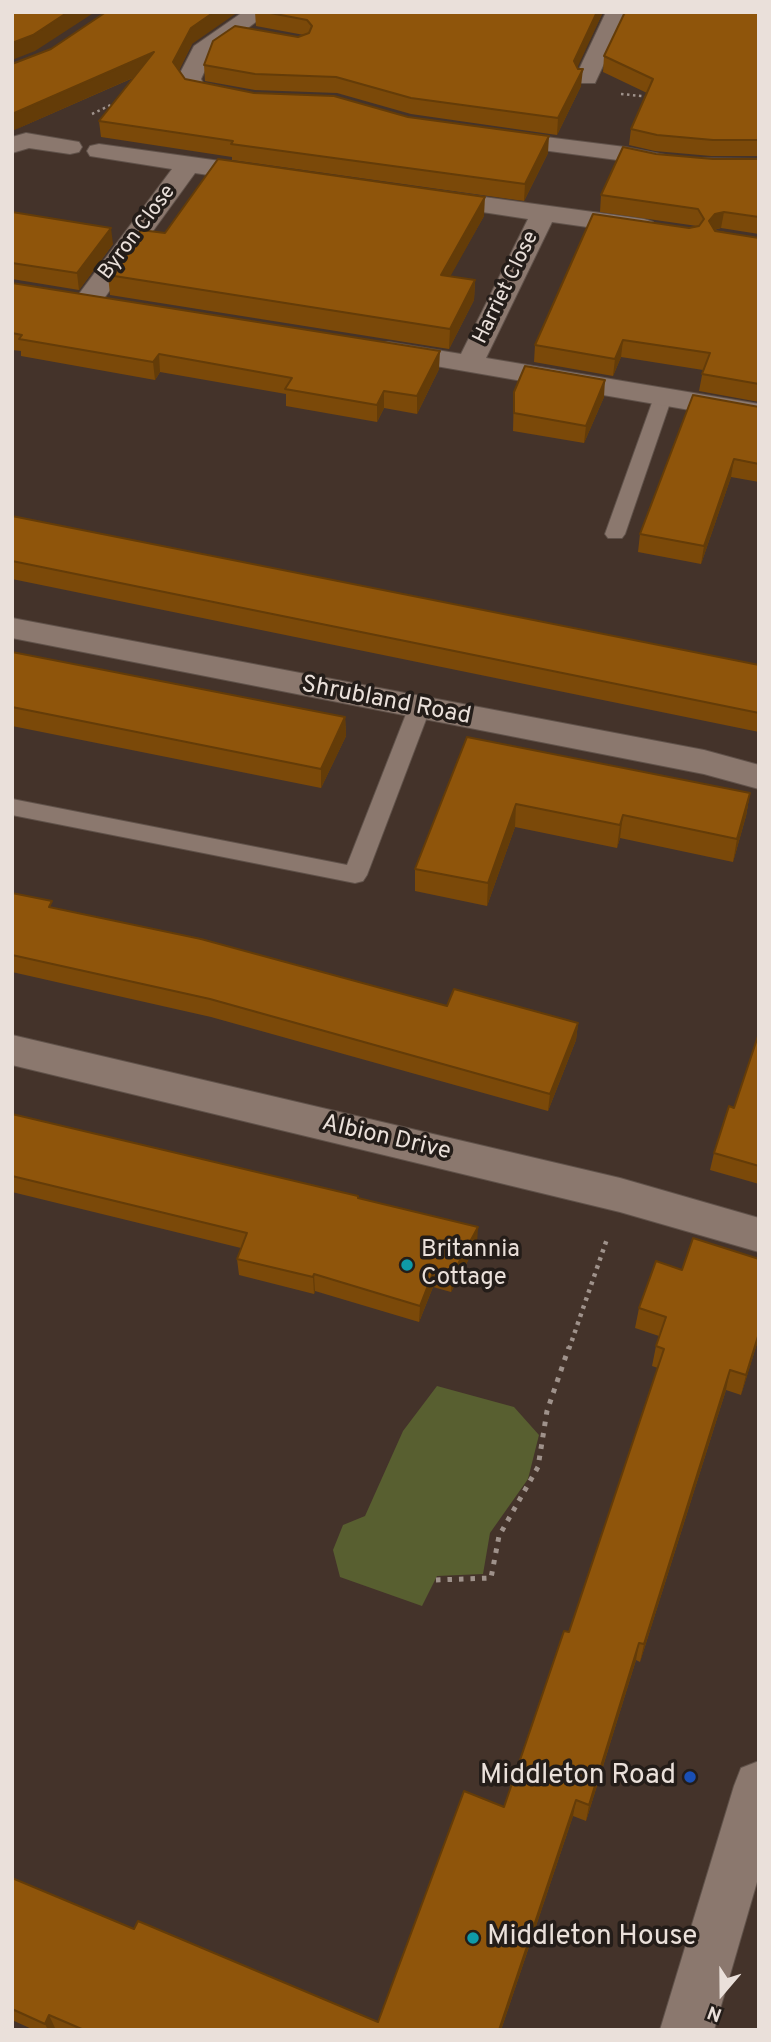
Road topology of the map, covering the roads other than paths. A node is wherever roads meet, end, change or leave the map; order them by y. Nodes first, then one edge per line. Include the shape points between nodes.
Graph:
1 (258, 12) edge
2 (617, 12) edge
3 (230, 32) junction
4 (265, 37) edge
5 (587, 78) dead end
6 (255, 100) edge
7 (481, 136) edge
8 (19, 143) edge
9 (70, 147) dead end
10 (99, 151) dead end
11 (189, 164) junction
12 (759, 166) edge
13 (281, 177) edge
14 (410, 195) edge
15 (544, 213) junction
16 (674, 232) edge
17 (86, 302) edge
18 (361, 346) edge
19 (470, 363) junction
20 (663, 397) junction
21 (759, 413) edge
22 (615, 534) dead end
23 (12, 628) edge
24 (419, 709) junction
25 (759, 777) edge
26 (12, 807) edge
27 (12, 1050) edge
28 (759, 1235) edge
29 (759, 1786) edge
30 (687, 2030) edge

1 - 3 street
2 - 5 street
3 - 4 street
3 - 6 street via 202,51 189,79 195,88
7 - 12 street via 680,165
8 - 9 street
10 - 11 street
11 - 13 street
11 - 17 street, Byron Close
14 - 15 street, Harriet Close
15 - 16 street, Harriet Close
15 - 19 street, Harriet Close
18 - 19 street
19 - 20 street
20 - 21 street
20 - 22 lane
23 - 24 street, Shrubland Road
24 - 25 street, Shrubland Road via 704,762
24 - 26 lane via 355,875
27 - 28 street, Albion Drive via 620,1195
29 - 30 street

